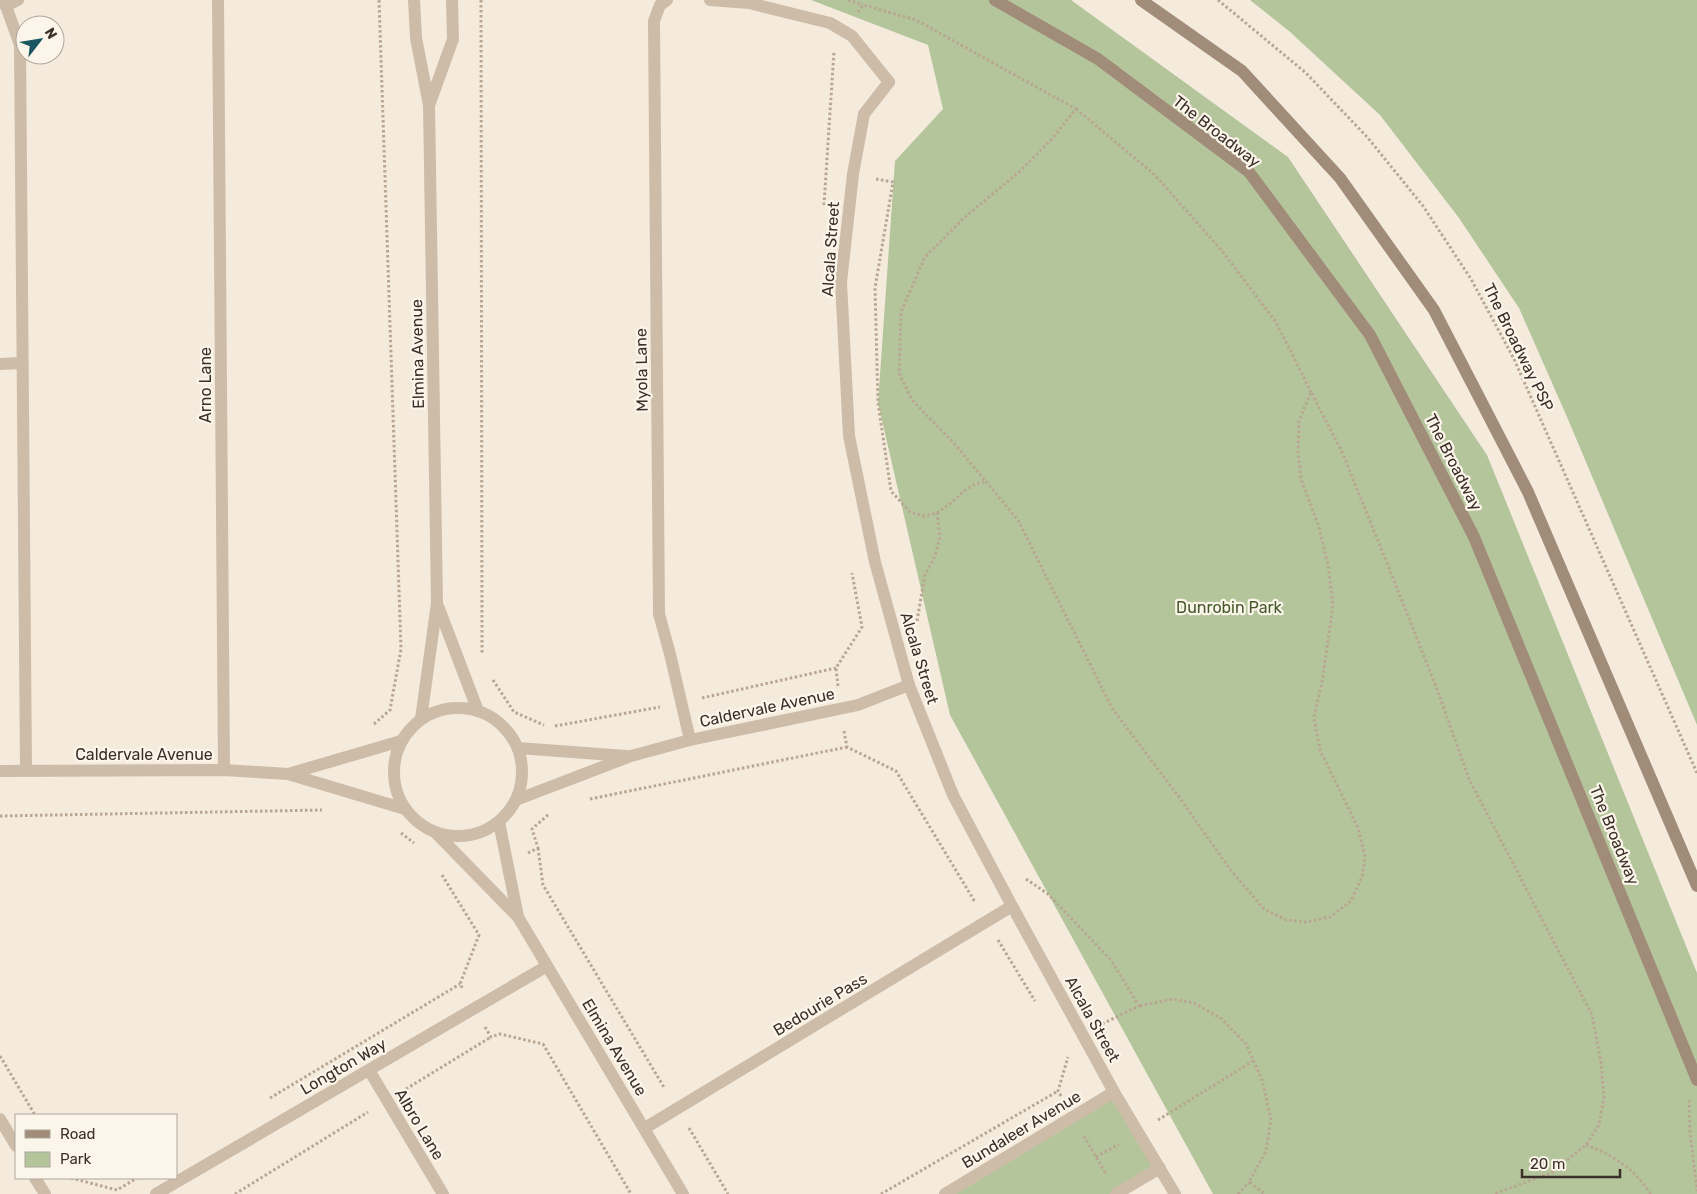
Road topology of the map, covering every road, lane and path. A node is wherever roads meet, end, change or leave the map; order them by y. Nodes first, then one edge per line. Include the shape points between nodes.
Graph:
1 (18, 0) edge
2 (218, 0) edge
3 (379, 0) edge
4 (414, 0) edge
5 (452, 0) edge
6 (481, 0) edge
7 (667, 0) edge
8 (710, 0) edge
9 (848, 0) edge
10 (995, 0) edge
11 (1141, 0) edge
12 (1218, 0) edge
13 (3, 4) edge
14 (863, 5) junction
15 (845, 31) junction
16 (429, 104) junction
17 (1076, 109) junction
18 (853, 174) junction
19 (824, 206) dead end
20 (0, 364) edge
21 (21, 364) junction
22 (1311, 392) junction
23 (987, 482) junction
24 (937, 513) junction
25 (851, 568) dead end
26 (437, 604) junction
27 (916, 627) dead end
28 (482, 663) dead end
29 (836, 668) junction
30 (492, 678) dead end
31 (908, 685) junction
32 (681, 702) junction
33 (841, 708) junction
34 (478, 711) junction
35 (421, 719) junction
36 (690, 740) junction
37 (401, 742) junction
38 (847, 747) junction
39 (518, 748) junction
40 (368, 751) junction
41 (631, 756) junction
42 (26, 770) junction
43 (224, 770) junction
44 (0, 771) edge
45 (1697, 773) edge
46 (288, 774) junction
47 (588, 799) dead end
48 (516, 800) junction
49 (405, 809) junction
50 (325, 810) dead end
51 (0, 816) edge
52 (499, 822) junction
53 (400, 832) dead end
54 (435, 832) junction
55 (420, 846) dead end
56 (538, 848) dead end
57 (440, 873) dead end
58 (1024, 878) dead end
59 (1697, 886) edge
60 (1012, 906) junction
61 (518, 917) junction
62 (987, 922) junction
63 (547, 966) junction
64 (460, 984) junction
65 (1140, 1006) junction
66 (1039, 1007) dead end
67 (474, 1008) junction
68 (1083, 1035) junction
69 (491, 1037) junction
70 (0, 1056) edge
71 (1253, 1061) junction
72 (369, 1070) junction
73 (1697, 1080) edge
74 (1058, 1091) junction
75 (1114, 1092) junction
76 (268, 1099) dead end
77 (1689, 1099) dead end
78 (387, 1100) junction
79 (677, 1109) junction
80 (33, 1114) edge
81 (1073, 1117) junction
82 (0, 1119) edge
83 (645, 1128) junction
84 (1138, 1132) junction
85 (15, 1144) edge
86 (1586, 1145) junction
87 (1096, 1158) junction
88 (1160, 1168) junction
89 (1695, 1170) edge
90 (36, 1179) edge
91 (74, 1179) edge
92 (136, 1179) edge
93 (1249, 1182) junction
94 (1697, 1191) edge
95 (118, 1192) edge
96 (45, 1194) edge
97 (156, 1194) edge
98 (235, 1194) edge
99 (442, 1194) edge
100 (631, 1194) edge
101 (683, 1194) edge
102 (728, 1194) edge
103 (881, 1194) edge
104 (945, 1194) edge
105 (1117, 1194) edge
106 (1176, 1194) edge
107 (1238, 1194) edge
108 (1265, 1194) edge
109 (1494, 1194) edge
110 (1651, 1194) edge

1 - 13 street
2 - 43 street, Arno Lane
3 - 40 path via 401,649 390,710 369,729
4 - 16 street, Elmina Avenue via 416,38
5 - 16 street, Elmina Avenue via 453,39
6 - 28 path
7 - 32 street, Myola Lane via 660,5 654,21 659,614
8 - 15 street via 749,3 830,23
9 - 14 path
10 - 73 main road, The Broadway via 1098,59 1249,172 1370,335 1474,537
11 - 59 main road via 1242,71 1340,178 1434,310 1528,492
12 - 45 path, The Broadway PSP via 1306,73 1368,138 1423,206 1471,279 1514,359
13 - 21 street via 20,45
14 - 15 path
14 - 17 path via 916,20
15 - 18 street, Alcala Street via 889,82 864,114
15 - 19 path via 834,46
16 - 26 street, Elmina Avenue
17 - 22 path via 1155,175 1223,252 1276,322
17 - 23 path via 1019,172 924,257 901,312 899,373 912,400
18 - 24 path via 893,182 875,288 878,403 891,491 910,512 924,516
18 - 31 street, Alcala Street via 841,282 849,436 875,562
20 - 21 street
21 - 42 street
22 - 23 path via 1299,421 1298,454 1301,479 1328,565 1333,604 1314,718 1320,750 1358,828 1365,857 1362,877 1351,901 1330,917 1305,922 1286,920 1264,908 1229,868 1112,708 1018,520
22 - 86 path via 1342,452 1389,568 1437,689 1468,780 1592,1015 1604,1098 1599,1125
23 - 24 path via 975,484
24 - 27 path via 940,536 935,556 925,575
25 - 29 path via 862,627
26 - 34 street, Elmina Avenue
26 - 35 street, Elmina Avenue
29 - 32 path
29 - 33 path
30 - 32 path via 514,712 547,727
31 - 33 street, Caldervale Avenue via 858,705
31 - 60 street, Alcala Street via 953,795
32 - 36 street, Myola Lane
33 - 36 street, Caldervale Avenue
33 - 38 path
34 - 35 street via 459,707 439,710
34 - 39 street via 495,719
35 - 37 street
36 - 41 street, Caldervale Avenue
37 - 40 street, Caldervale Avenue
37 - 49 street via 395,758 394,776 397,793
38 - 47 path
38 - 62 path via 896,771
39 - 41 street, Caldervale Avenue
39 - 48 street via 522,765
40 - 46 street, Caldervale Avenue
41 - 48 street, Caldervale Avenue
42 - 43 street, Caldervale Avenue
42 - 44 street, Caldervale Avenue
43 - 46 street, Caldervale Avenue
46 - 49 street, Caldervale Avenue
48 - 52 street
49 - 54 street via 418,823
50 - 51 path
52 - 54 street via 468,836
52 - 61 street, Elmina Avenue
53 - 55 path
54 - 61 street, Elmina Avenue
56 - 79 path via 544,885
57 - 64 path via 479,935
58 - 65 path via 1048,894 1111,960
60 - 62 street, Bedourie Pass
60 - 68 street, Alcala Street
61 - 63 street, Elmina Avenue
62 - 66 path
62 - 79 street, Bedourie Pass
63 - 67 street, Longton Way
63 - 83 street, Elmina Avenue
64 - 67 path
64 - 76 path
65 - 68 path
65 - 71 path via 1172,999 1194,1003 1222,1019 1246,1044
67 - 69 path
67 - 72 street, Longton Way
68 - 74 path via 1064,1050 1068,1056
68 - 75 street, Alcala Street
69 - 78 path
69 - 100 path via 500,1034 542,1044
70 - 80 path
71 - 84 path
71 - 93 path via 1262,1080 1271,1120 1266,1151
72 - 78 street, Albro Lane
72 - 97 street, Longton Way
74 - 81 path
74 - 103 path
75 - 81 street, Bundaleer Avenue
75 - 84 street, Alcala Street
77 - 89 path
78 - 98 path
78 - 99 street, Albro Lane
79 - 83 street, Bedourie Pass
79 - 102 path
81 - 87 path
81 - 104 street, Bundaleer Avenue
82 - 85 street
83 - 101 street, Elmina Avenue
84 - 87 path
84 - 88 street, Alcala Street
86 - 109 path via 1551,1173
86 - 110 path via 1622,1162
87 - 105 path
88 - 105 street
88 - 106 street, Alcala Street
89 - 94 path
90 - 96 street
91 - 95 path
92 - 95 path
93 - 107 path
93 - 108 path

